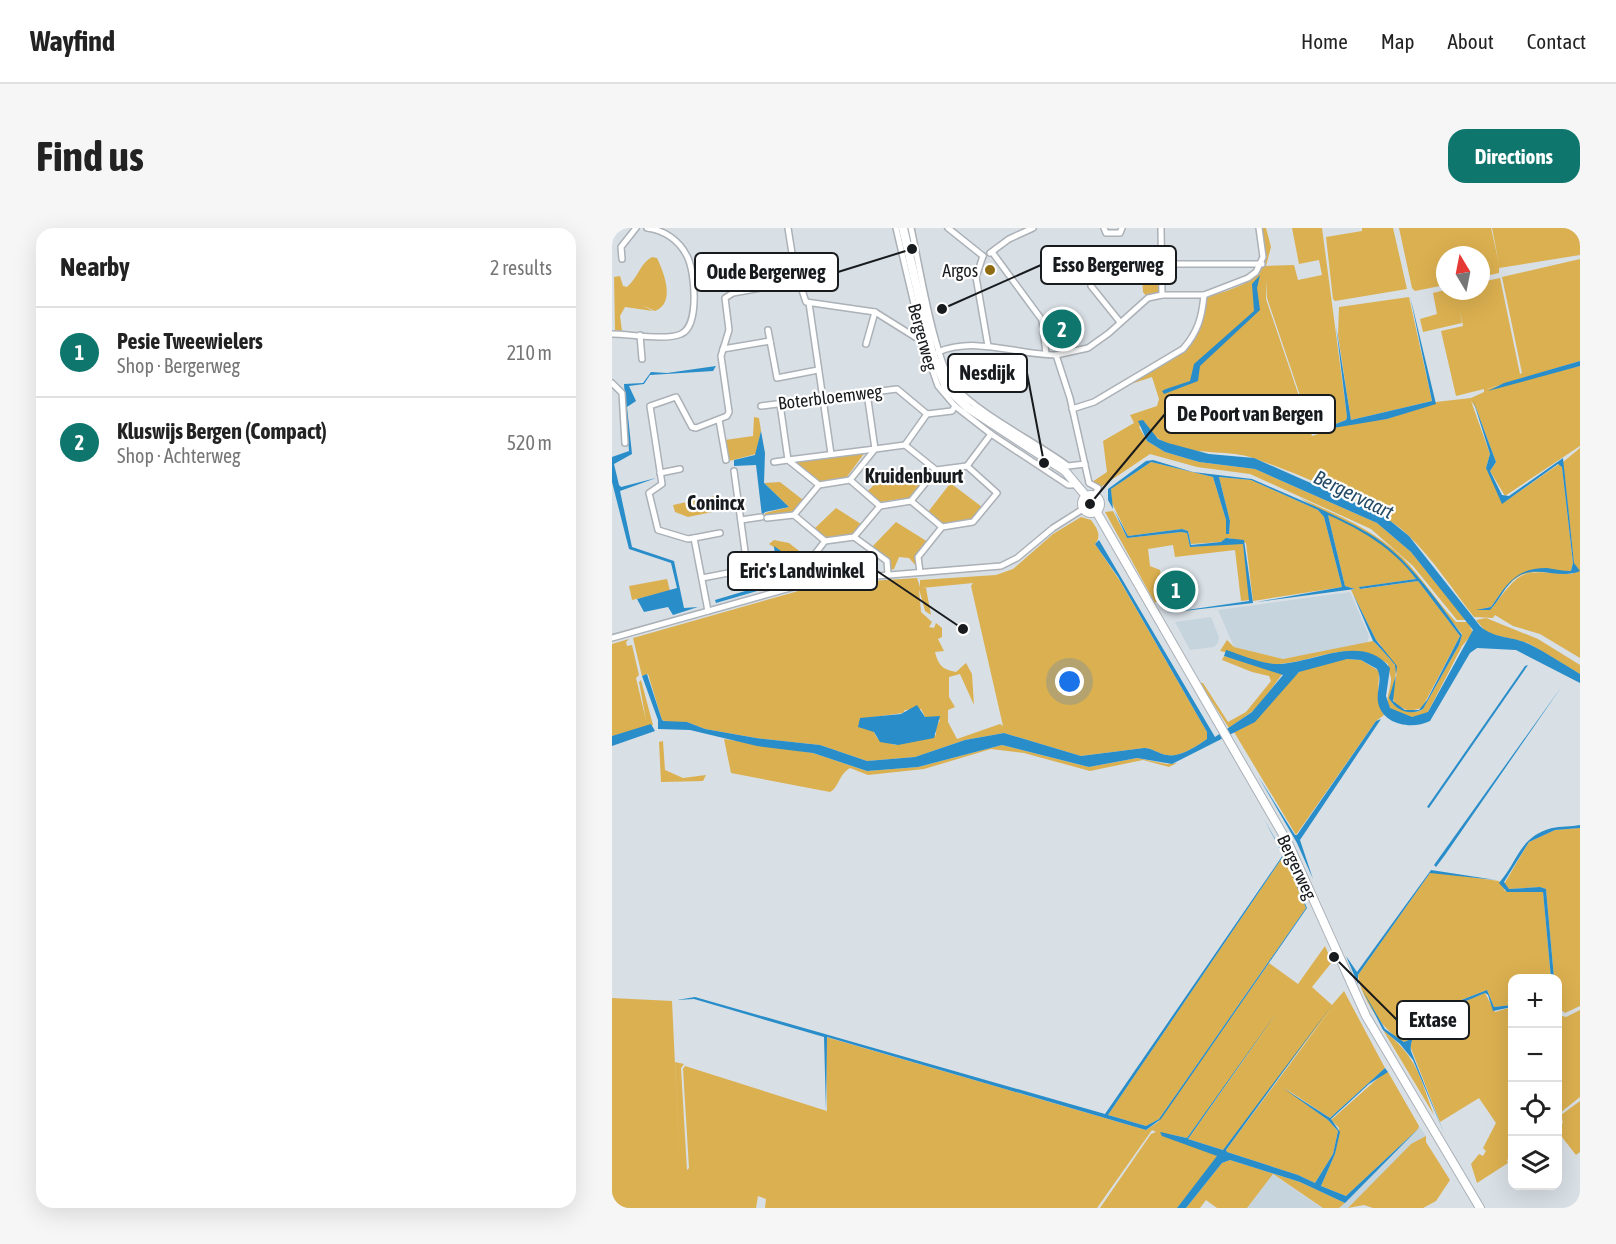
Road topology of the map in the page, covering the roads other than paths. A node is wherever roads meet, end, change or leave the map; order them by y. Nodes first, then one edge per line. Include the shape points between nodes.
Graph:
1 (636, 228) edge
2 (647, 228) edge
3 (788, 228) edge
4 (896, 228) edge
5 (903, 228) edge
6 (911, 228) edge
7 (949, 228) edge
8 (1033, 228) edge
9 (1104, 228) edge
10 (1122, 228) edge
11 (1161, 228) edge
12 (1259, 228) edge
13 (992, 252) junction
14 (983, 256) junction
15 (622, 259) dead end
16 (1162, 264) junction
17 (1262, 264) junction
18 (798, 281) junction
19 (1091, 286) dead end
20 (1162, 295) junction
21 (1204, 295) junction
22 (920, 299) junction
23 (928, 302) junction
24 (809, 303) junction
25 (875, 312) junction
26 (1120, 322) junction
27 (933, 324) junction
28 (768, 330) dead end
29 (612, 334) edge
30 (640, 335) junction
31 (926, 336) junction
32 (770, 342) junction
33 (866, 344) dead end
34 (988, 346) junction
35 (723, 349) junction
36 (936, 352) junction
37 (1046, 354) junction
38 (1056, 355) junction
39 (642, 359) dead end
40 (818, 370) junction
41 (612, 383) edge
42 (867, 393) junction
43 (823, 398) junction
44 (780, 404) junction
45 (761, 406) dead end
46 (956, 406) junction
47 (1072, 409) junction
48 (927, 414) junction
49 (719, 420) junction
50 (991, 434) junction
51 (625, 443) dead end
52 (905, 445) junction
53 (875, 449) junction
54 (831, 454) junction
55 (726, 460) dead end
56 (788, 460) junction
57 (774, 462) dead end
58 (1054, 464) junction
59 (1085, 464) junction
60 (967, 466) junction
61 (680, 469) dead end
62 (936, 470) junction
63 (734, 471) dead end
64 (660, 474) junction
65 (850, 480) junction
66 (819, 484) junction
67 (1072, 485) junction
68 (1088, 497) junction
69 (739, 501) junction
70 (911, 501) junction
71 (719, 505) dead end
72 (880, 506) junction
73 (1083, 509) junction
74 (1094, 512) junction
75 (794, 515) junction
76 (741, 520) junction
77 (942, 527) junction
78 (720, 533) dead end
79 (854, 537) junction
80 (694, 538) junction
81 (825, 541) junction
82 (920, 572) junction
83 (888, 574) junction
84 (702, 578) junction
85 (803, 583) junction
86 (708, 611) junction
87 (612, 639) edge
88 (1480, 1208) edge

1 - 15 street via 621,247
2 - 30 street via 671,237 687,256 693,312 688,328 679,335
3 - 18 street
4 - 31 street, Bergerweg
5 - 22 main road, Bergerweg
6 - 23 street, Bergerweg
7 - 14 street
8 - 13 street via 1008,239
9 - 10 street via 1106,234 1120,233
11 - 16 street
12 - 17 street
13 - 14 street
13 - 37 street via 1042,321
14 - 34 street via 976,277
16 - 17 street
16 - 20 street
17 - 21 street via 1248,278
18 - 24 street
18 - 35 street via 728,295 725,302 729,330
19 - 26 street
20 - 21 street
20 - 26 street via 1148,298
21 - 47 street via 1200,322 1183,349 1094,402
22 - 23 street, Bergerweg
22 - 31 main road, Bergerweg
23 - 27 street, Bergerweg
24 - 25 street
24 - 40 street
25 - 31 street via 915,337
25 - 33 street
26 - 38 street via 1088,348
27 - 31 street, Bergerweg
27 - 36 street, Bergerweg
28 - 32 street
29 - 30 street
30 - 39 street
31 - 36 main road, Bergerweg
31 - 46 street, Bergerweg via 924,346 934,378
32 - 35 street
32 - 40 street via 777,378
34 - 36 street via 948,347
34 - 37 street
35 - 49 street via 729,412
36 - 58 main road, Bergerweg via 940,376 958,400
36 - 59 street, Bergerweg via 961,393 1068,466
37 - 38 street
38 - 47 street
40 - 43 street
41 - 51 street via 622,393
42 - 43 street, Boterbloemweg
42 - 48 street, Boterbloemweg via 897,389
42 - 53 street
43 - 44 street, Boterbloemweg
43 - 54 street
44 - 45 street, Boterbloemweg
44 - 56 street
46 - 48 street via 952,411
46 - 50 street, Bergerweg
47 - 59 street
48 - 52 street
49 - 55 street
49 - 64 street via 692,427 676,397 650,406
50 - 60 street
50 - 67 street, Bergerweg
52 - 53 street
52 - 62 street
53 - 54 street
53 - 65 street
54 - 56 street
56 - 57 street
56 - 66 street
58 - 67 main road, Bergerweg
58 - 68 main road, Bergerweg
59 - 68 street via 1090,484 1098,488
60 - 62 street
60 - 77 street via 996,493 973,522
61 - 64 street
62 - 70 street
63 - 69 street
64 - 80 street via 662,484 649,493 656,528
65 - 66 street
65 - 72 street
66 - 75 street
67 - 68 main road, Bergerweg
68 - 73 main road
68 - 74 main road via 1099,503
69 - 71 street
69 - 76 street
70 - 72 street
70 - 77 street
72 - 79 street
73 - 74 main road
73 - 82 street via 1004,565
74 - 88 main road, Bergerweg via 1289,845 1366,1016
75 - 76 street
75 - 81 street
76 - 84 street via 747,566 744,570
77 - 82 street via 918,557
78 - 80 street
79 - 81 street
79 - 83 street via 886,561
80 - 84 street
81 - 85 street via 801,572
82 - 83 street
83 - 85 street
84 - 86 street
85 - 86 street
86 - 87 street

